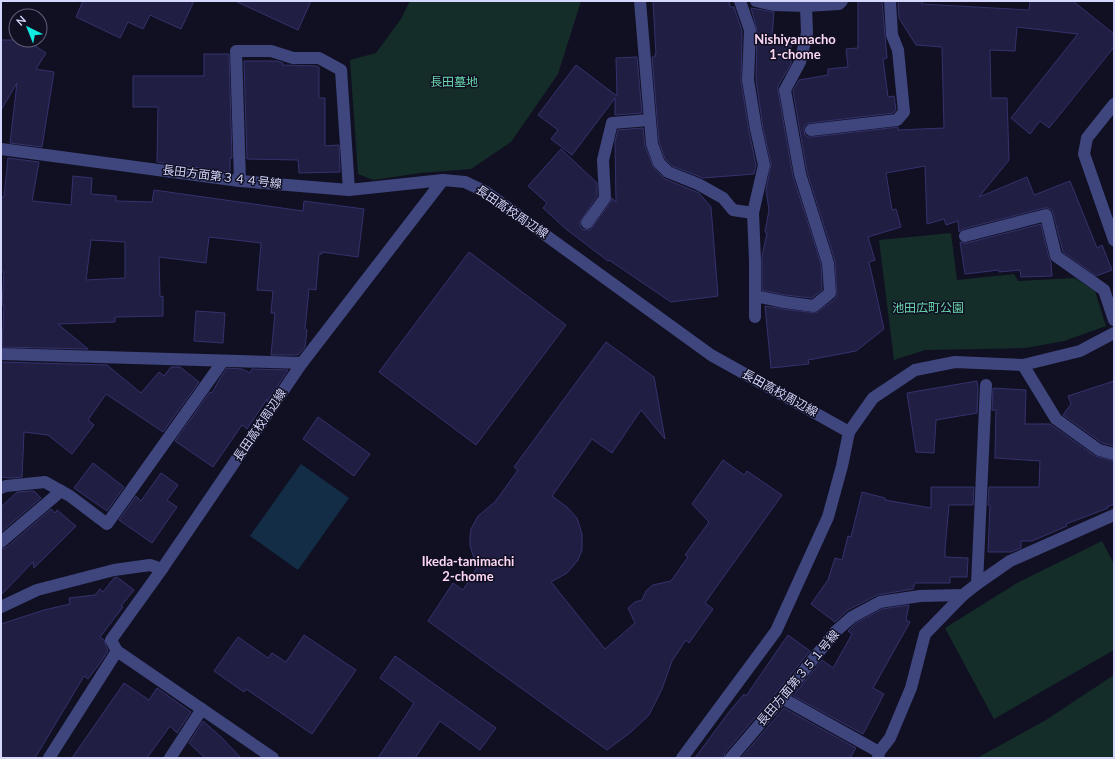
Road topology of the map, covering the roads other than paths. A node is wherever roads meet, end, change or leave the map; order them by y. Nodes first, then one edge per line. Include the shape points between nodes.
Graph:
1 (640, 1) edge
2 (740, 1) edge
3 (756, 1) edge
4 (842, 1) edge
5 (890, 1) edge
6 (806, 6) junction
7 (1114, 104) edge
8 (649, 120) junction
9 (811, 130) dead end
10 (1, 149) edge
11 (443, 180) junction
12 (240, 181) junction
13 (349, 190) junction
14 (754, 213) junction
15 (587, 223) dead end
16 (965, 236) dead end
17 (1114, 240) edge
18 (1109, 288) edge
19 (754, 296) junction
20 (754, 317) dead end
21 (1114, 320) edge
22 (1114, 333) edge
23 (1, 354) edge
24 (223, 361) junction
25 (302, 363) junction
26 (1023, 365) junction
27 (986, 384) dead end
28 (849, 432) junction
29 (1114, 454) edge
30 (1, 488) edge
31 (61, 491) junction
32 (1114, 515) edge
33 (1, 542) edge
34 (162, 569) junction
35 (977, 584) junction
36 (963, 595) junction
37 (1, 607) edge
38 (117, 651) junction
39 (782, 698) junction
40 (202, 709) junction
41 (879, 755) edge
42 (49, 758) edge
43 (170, 758) edge
44 (273, 758) edge
45 (682, 758) edge
46 (731, 758) edge

1 - 8 street
2 - 14 street via 750,30 748,80 764,165
3 - 6 street via 774,5
4 - 6 street via 839,4
5 - 9 street via 892,34 898,50 904,112 897,120
6 - 19 street via 807,33 800,62 785,90 800,174 828,263 830,293 814,306
7 - 17 street via 1087,138 1084,154
8 - 14 street via 652,144 659,164 668,172 723,198 734,210
8 - 15 street via 612,123 604,160 605,198
10 - 12 street, 長田方面第３４４号線
11 - 13 street, 長田方面第３４４号線
11 - 25 street, 長田高校周辺線
11 - 28 street, 長田高校周辺線 via 465,182 486,192 711,355
12 - 13 street, 長田方面第３４４号線
12 - 13 street via 236,51 270,51 293,58 319,58 341,70
14 - 19 street
16 - 18 street via 1046,215 1056,256
18 - 21 street
19 - 20 street
22 - 26 street via 1080,351
23 - 24 street
24 - 25 street
24 - 31 street via 107,524
25 - 34 street, 長田高校周辺線
26 - 28 street via 955,362 915,370 873,398
26 - 29 street via 1056,419 1099,450
27 - 35 street
28 - 45 street via 828,517 776,631
30 - 31 street via 45,482
31 - 33 street
32 - 35 street via 1010,561
34 - 37 street via 150,565 114,570 37,590
34 - 38 street, 長田高校周辺線 via 111,640
35 - 36 street
36 - 39 street, 長田方面第３５１号線 via 920,596 880,602 852,617 835,632
36 - 41 street via 925,634 911,688 890,738
38 - 40 street
38 - 42 street
39 - 41 street
39 - 46 street, 長田方面第３５１号線
40 - 43 street
40 - 44 street

